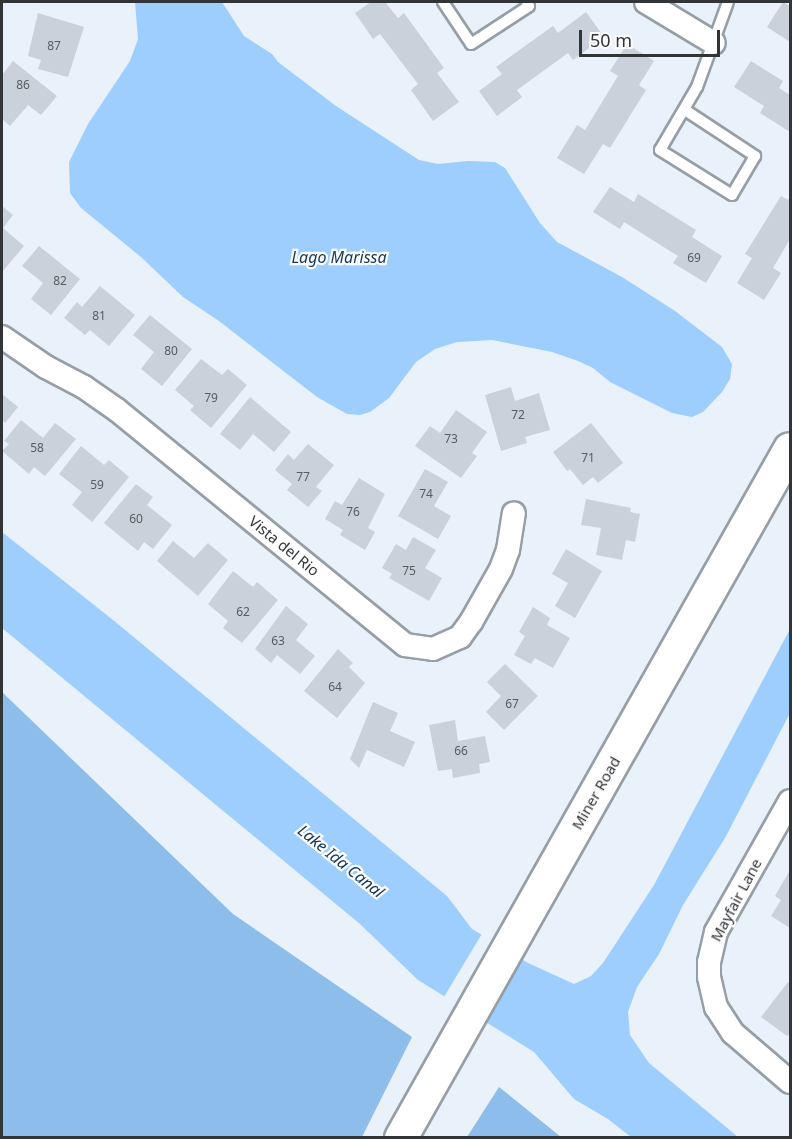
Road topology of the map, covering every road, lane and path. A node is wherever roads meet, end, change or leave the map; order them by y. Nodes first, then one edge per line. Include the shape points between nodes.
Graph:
1 (444, 2) edge
2 (527, 2) edge
3 (646, 2) edge
4 (728, 2) edge
5 (714, 43) junction
6 (685, 110) junction
7 (2, 337) edge
8 (790, 449) edge
9 (514, 513) dead end
10 (790, 801) edge
11 (790, 1082) edge
12 (402, 1137) edge

1 - 2 lane via 471,44 529,6
3 - 5 street
4 - 5 lane
5 - 6 lane
6 - 6 lane via 660,150 732,195 756,156
7 - 9 street, Vista del Rio via 117,410 405,645 433,649 460,637 501,569
8 - 12 street, Miner Road
10 - 11 street, Mayfair Lane via 716,932 709,977 716,1007 728,1027

